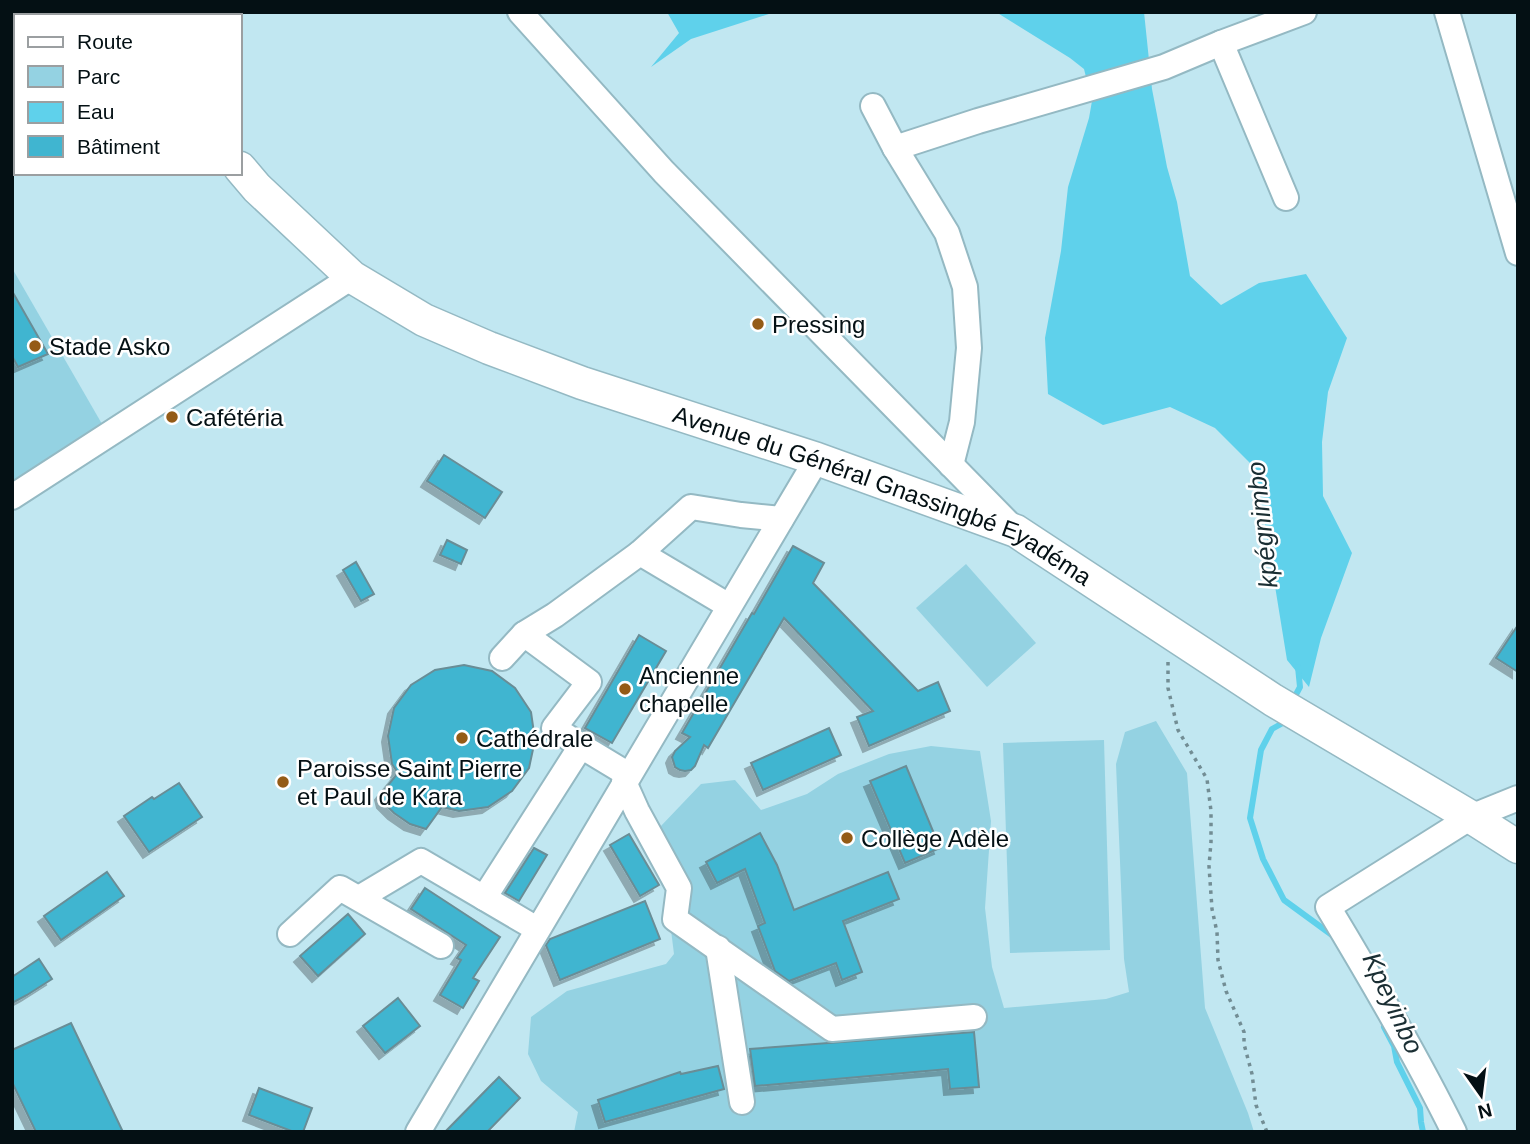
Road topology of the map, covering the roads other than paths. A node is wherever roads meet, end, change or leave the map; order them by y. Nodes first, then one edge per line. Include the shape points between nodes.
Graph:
1 (520, 12) edge
2 (1304, 12) edge
3 (1447, 12) edge
4 (1221, 43) junction
5 (873, 106) dead end
6 (895, 148) junction
7 (242, 170) edge
8 (1286, 198) dead end
9 (1518, 253) edge
10 (352, 278) junction
11 (817, 459) junction
12 (951, 465) junction
13 (12, 497) edge
14 (781, 519) junction
15 (1016, 531) junction
16 (640, 553) junction
17 (729, 606) junction
18 (524, 634) junction
19 (502, 658) dead end
20 (581, 746) junction
21 (627, 778) junction
22 (1518, 797) edge
23 (1471, 817) junction
24 (1518, 847) edge
25 (359, 898) junction
26 (484, 898) junction
27 (537, 929) junction
28 (290, 934) dead end
29 (441, 946) dead end
30 (718, 948) junction
31 (974, 1017) dead end
32 (742, 1102) dead end
33 (418, 1132) edge
34 (1454, 1132) edge

1 - 12 street via 664,172
2 - 4 street
3 - 9 street
4 - 6 street via 1164,67
4 - 8 street
5 - 6 street
6 - 12 street via 947,233 965,287 969,348 962,422
7 - 10 main road, Avenue du Général Gnassingbé Eyadéma
10 - 11 main road, Avenue du Général Gnassingbé Eyadéma via 424,320 489,348
10 - 13 street
11 - 14 street
11 - 15 main road, Avenue du Général Gnassingbé Eyadéma
12 - 15 street
14 - 16 street via 691,507
14 - 17 street
15 - 23 main road, Avenue du Général Gnassingbé Eyadéma via 1273,700
16 - 17 street
16 - 18 street
17 - 21 street
18 - 19 street
18 - 20 street via 589,682 554,728
20 - 21 street
20 - 26 street
21 - 27 street
21 - 30 street via 636,811 679,888 675,919
22 - 23 street
23 - 24 main road, Avenue du Général Gnassingbé Eyadéma
23 - 34 street via 1328,907
25 - 26 street via 421,862
25 - 28 street via 340,888
25 - 29 street
26 - 27 street
27 - 33 street
30 - 31 street via 832,1029
30 - 32 street

